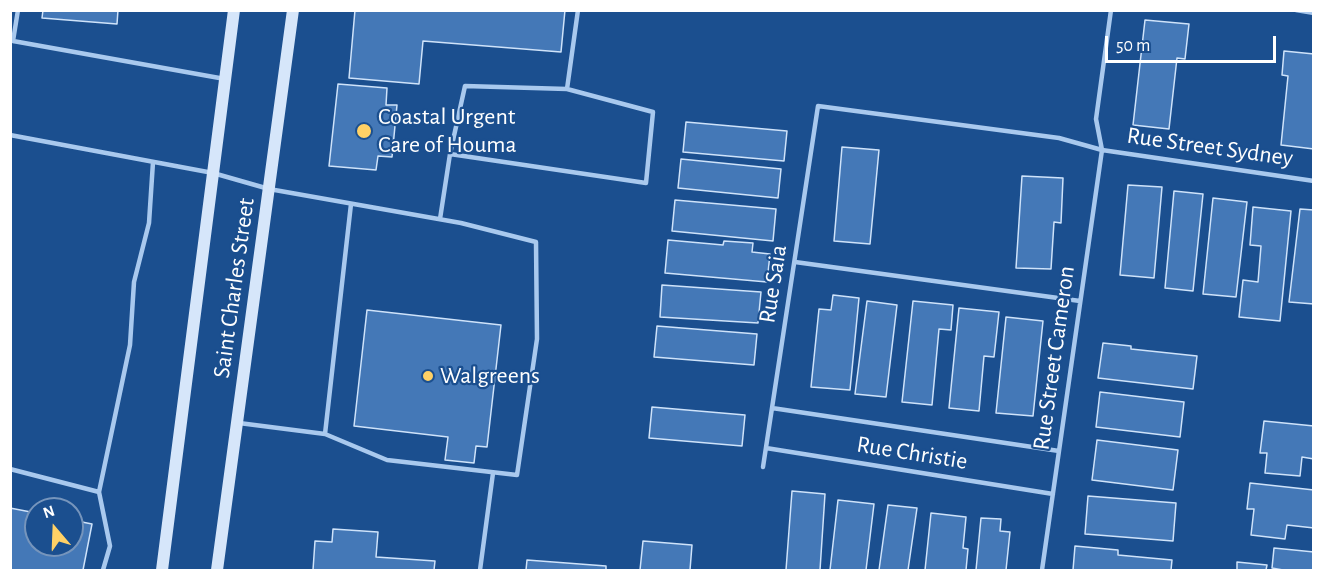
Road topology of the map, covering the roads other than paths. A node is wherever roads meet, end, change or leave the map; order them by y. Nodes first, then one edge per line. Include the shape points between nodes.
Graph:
1 (18, 10) edge
2 (234, 10) edge
3 (293, 10) edge
4 (578, 10) edge
5 (1111, 10) edge
6 (1296, 10) edge
7 (1314, 13) edge
8 (226, 79) junction
9 (567, 89) junction
10 (818, 106) joint
11 (10, 135) edge
12 (1102, 150) junction
13 (450, 154) junction
14 (153, 162) junction
15 (213, 173) junction
16 (1314, 180) edge
17 (269, 189) junction
18 (351, 204) junction
19 (440, 219) junction
20 (795, 262) junction
21 (1080, 301) junction
22 (772, 408) junction
23 (237, 422) junction
24 (324, 434) junction
25 (766, 448) junction
26 (1059, 451) junction
27 (764, 467) dead end
28 (10, 469) edge
29 (493, 472) junction
30 (99, 492) junction
31 (1053, 494) junction
32 (103, 570) edge
33 (162, 570) edge
34 (217, 570) edge
35 (480, 570) edge
36 (1042, 570) edge

1 - 8 lane via 13,41
2 - 8 street, Saint Charles Street
3 - 17 street, Saint Charles Street
4 - 9 lane
5 - 12 lane, Rue Street Cameron via 1096,119
6 - 7 lane
8 - 15 street, Saint Charles Street
9 - 13 lane via 465,86
9 - 13 lane via 653,112 646,183
10 - 12 lane, Rue Street Sydney via 1059,138
10 - 20 lane, Rue Saia
11 - 14 lane
12 - 16 lane, Rue Street Sydney
12 - 21 lane, Rue Street Cameron
13 - 19 lane
14 - 15 lane
14 - 30 lane via 149,223 134,282 129,345
15 - 17 lane
15 - 33 street, Saint Charles Street
17 - 18 lane
17 - 23 street, Saint Charles Street
18 - 19 lane
18 - 24 lane
19 - 29 lane via 536,242 537,339 517,476
20 - 21 lane
20 - 22 lane, Rue Saia
21 - 26 lane, Rue Street Cameron
22 - 25 lane, Rue Saia
22 - 26 lane, Rue Christie
23 - 24 lane
23 - 34 street, Saint Charles Street
24 - 29 lane via 387,460
25 - 27 lane, Rue Saia
25 - 31 lane, Rue Christie
26 - 31 lane, Rue Street Cameron
28 - 30 lane
29 - 35 lane
30 - 32 lane via 110,546
31 - 36 lane, Rue Street Cameron

